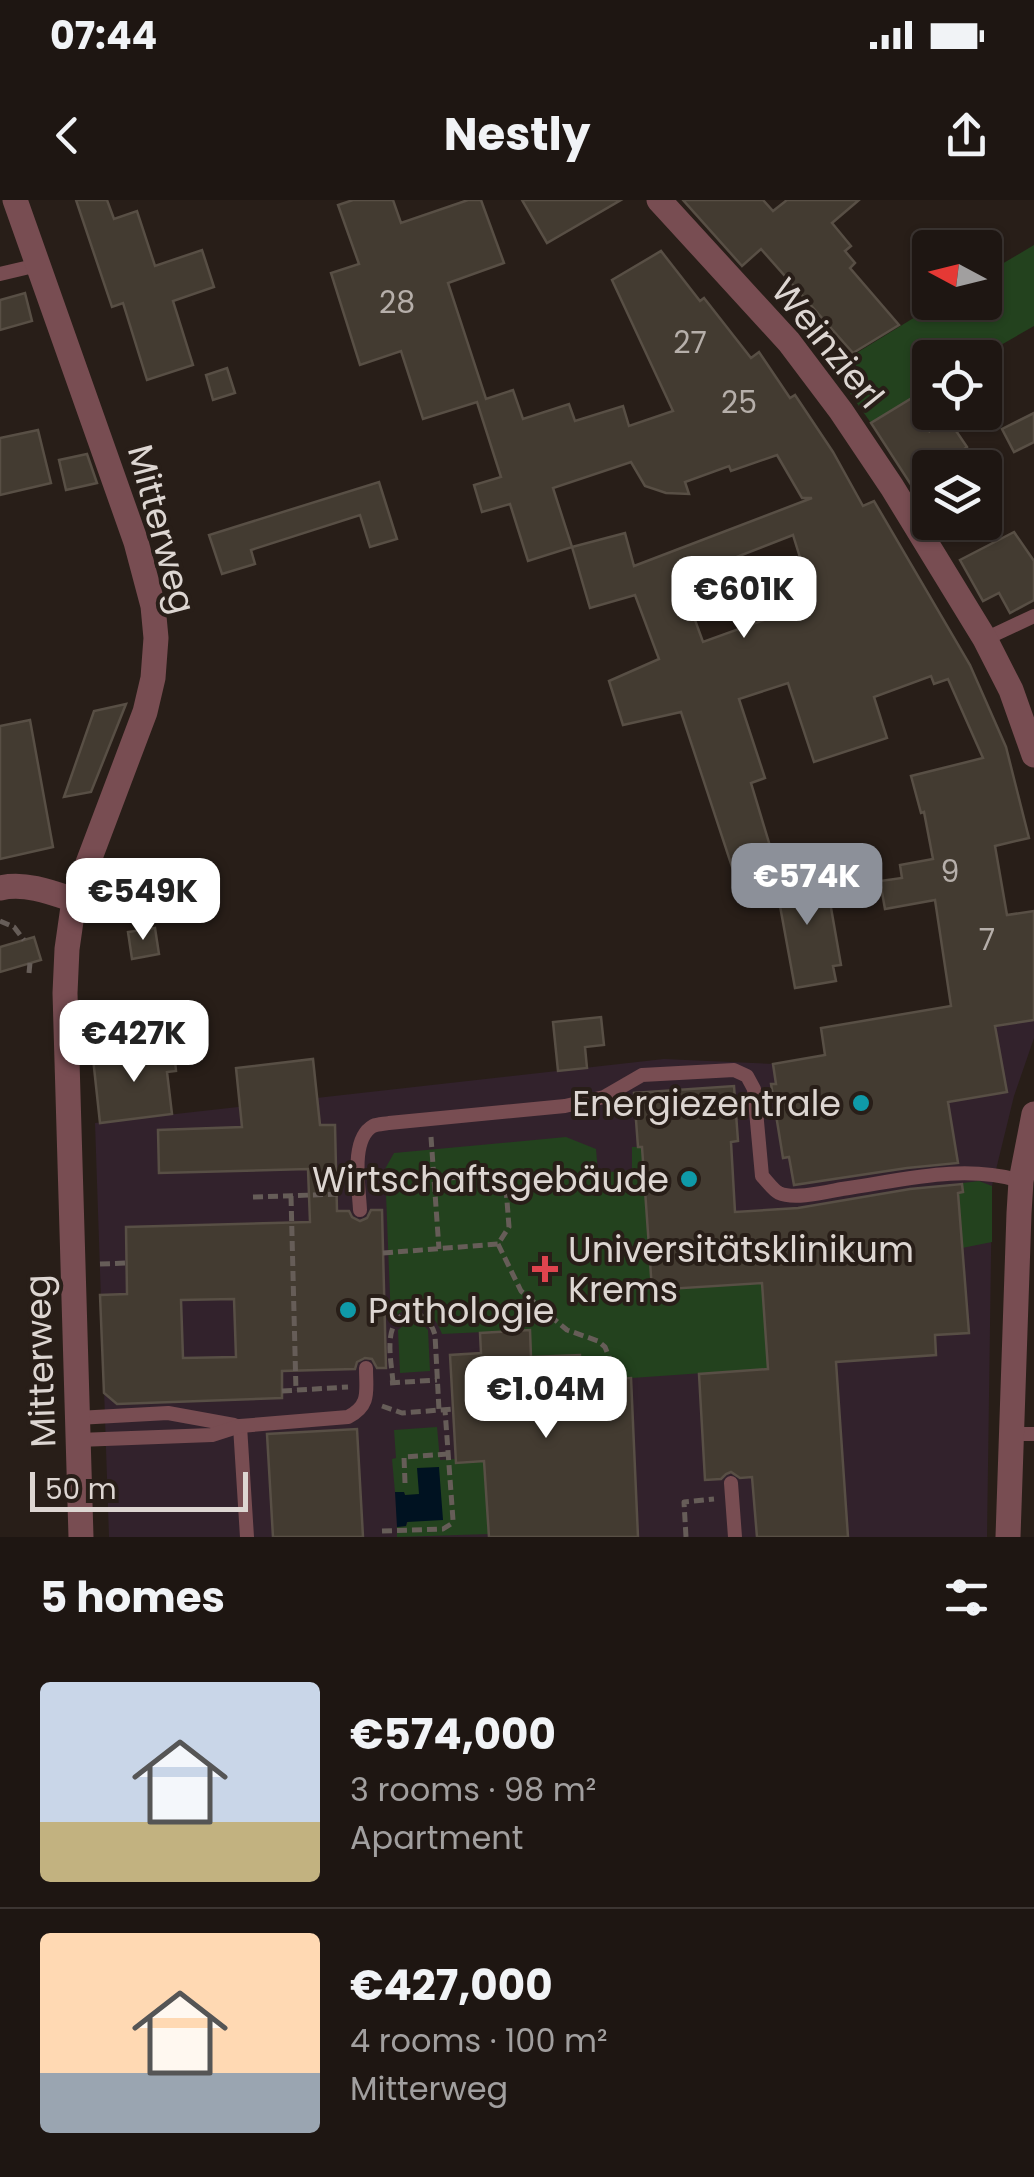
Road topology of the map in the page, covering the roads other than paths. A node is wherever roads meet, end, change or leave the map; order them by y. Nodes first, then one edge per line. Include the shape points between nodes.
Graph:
1 (15, 200) edge
2 (659, 200) edge
3 (38, 264) junction
4 (0, 274) edge
5 (1034, 616) edge
6 (985, 638) junction
7 (1034, 755) edge
8 (0, 888) edge
9 (74, 900) junction
10 (1034, 1114) edge
11 (1020, 1181) junction
12 (360, 1210) dead end
13 (1025, 1250) edge
14 (366, 1368) dead end
15 (240, 1426) junction
16 (78, 1429) junction
17 (1022, 1434) edge
18 (731, 1490) road end
19 (81, 1537) edge
20 (247, 1537) edge
21 (735, 1537) edge
22 (1008, 1537) edge

1 - 3 street, Mitterweg
2 - 6 street, Weinzierl via 789,342 841,411
3 - 4 lane
3 - 9 street, Mitterweg via 136,542 156,638 146,712
5 - 6 lane
6 - 7 street, Weinzierl
8 - 9 street via 44,890
9 - 16 street, Mitterweg via 65,993
10 - 11 street
11 - 12 lane via 960,1173 779,1193 762,1176 754,1089 734,1070 642,1076 565,1106 374,1126 360,1140
11 - 13 street
13 - 17 street
14 - 15 lane via 366,1400 348,1417
15 - 16 lane via 212,1434
15 - 16 lane via 168,1413
15 - 20 lane
16 - 19 street, Mitterweg
17 - 22 street
18 - 21 lane

